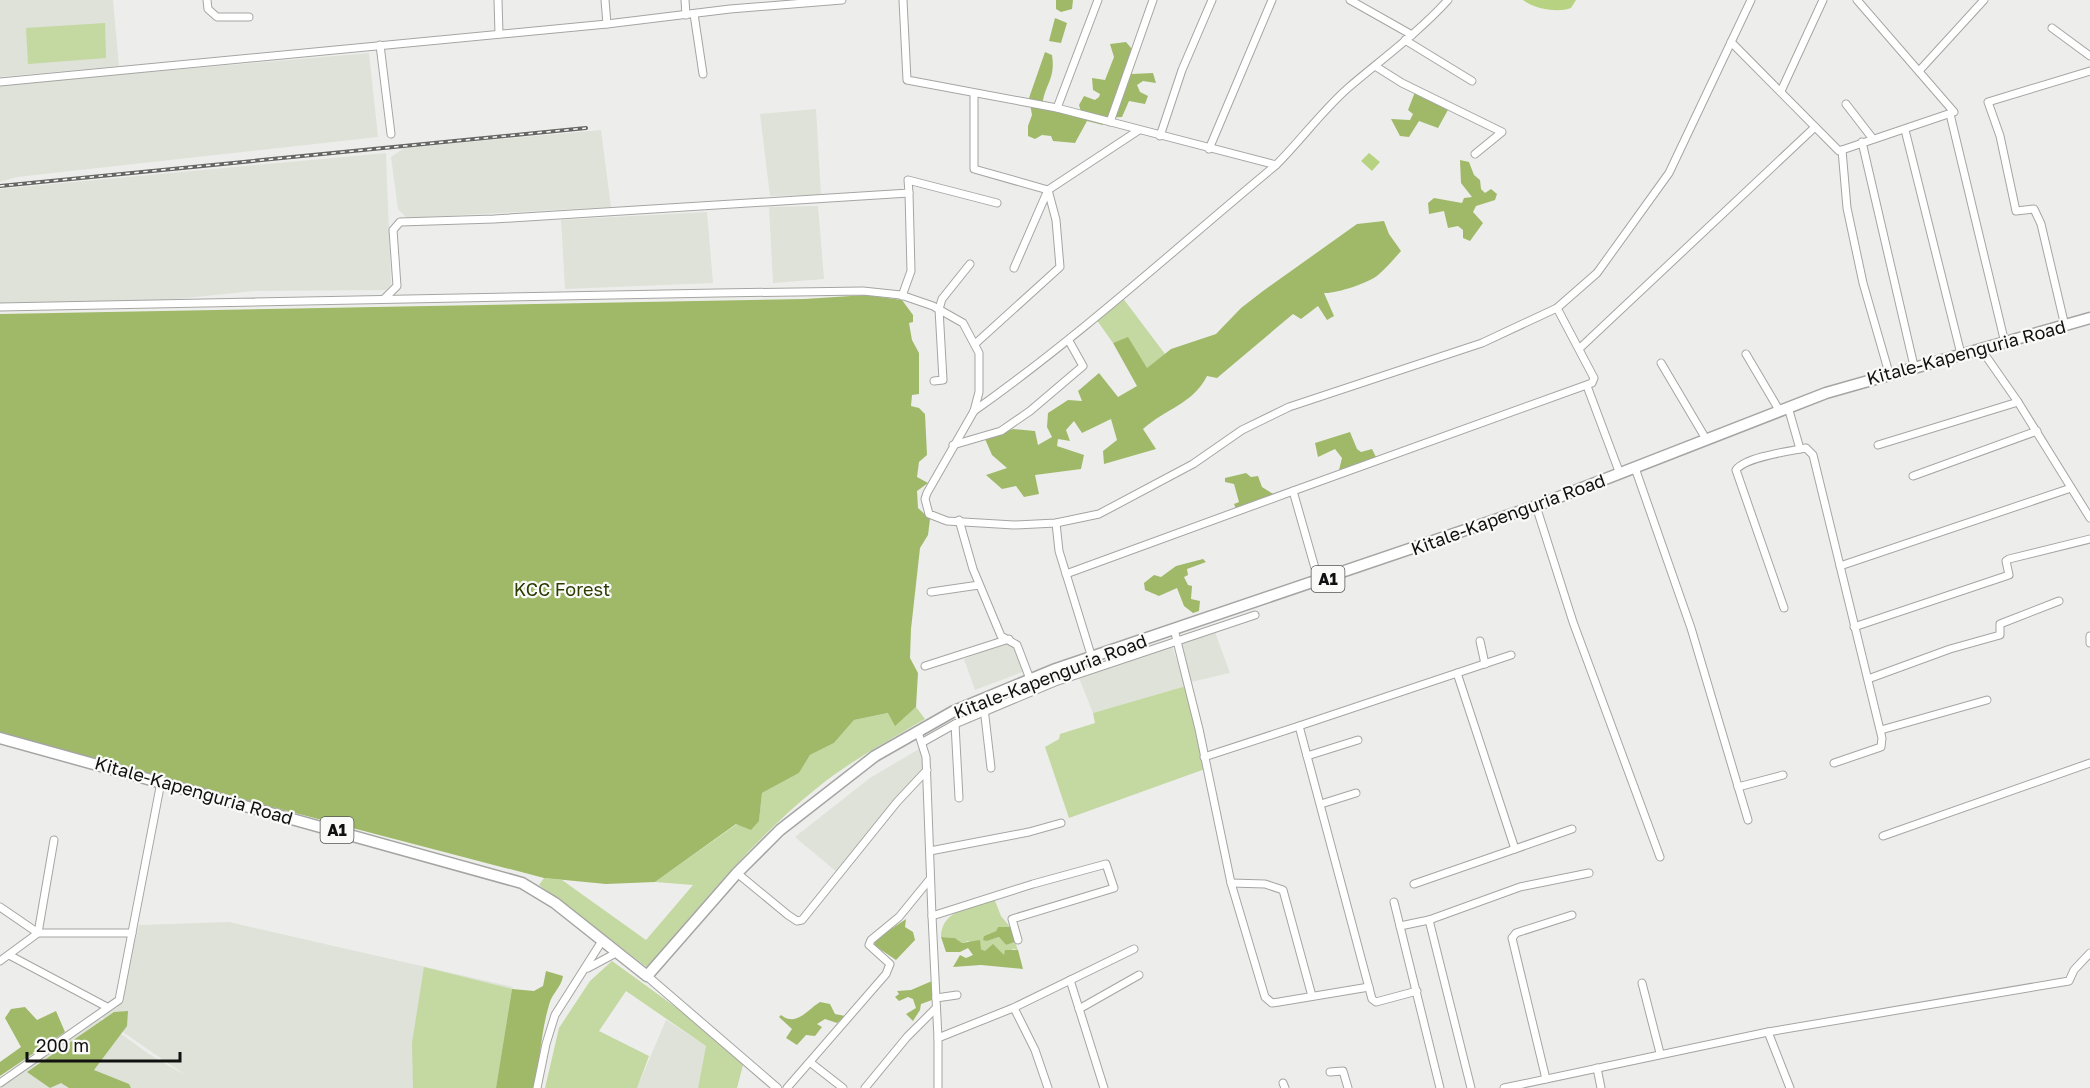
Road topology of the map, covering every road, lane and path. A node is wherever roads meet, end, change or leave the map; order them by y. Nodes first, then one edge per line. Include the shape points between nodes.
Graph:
1 (207, 0) edge
2 (498, 0) edge
3 (605, 0) edge
4 (685, 0) edge
5 (729, 0) edge
6 (842, 0) edge
7 (903, 0) edge
8 (1098, 0) edge
9 (1153, 0) edge
10 (1212, 0) edge
11 (1272, 0) edge
12 (1350, 0) edge
13 (1448, 0) edge
14 (1751, 0) edge
15 (1823, 0) edge
16 (1857, 0) edge
17 (1984, 0) edge
18 (730, 9) junction
19 (694, 14) junction
20 (686, 15) junction
21 (249, 17) dead end
22 (607, 24) junction
23 (2052, 28) dead end
24 (499, 34) junction
25 (1412, 35) junction
26 (1405, 40) junction
27 (1731, 42) junction
28 (380, 45) junction
29 (2090, 56) edge
30 (1375, 66) junction
31 (1919, 71) junction
32 (2090, 71) edge
33 (703, 74) dead end
34 (1472, 81) dead end
35 (0, 82) edge
36 (1781, 92) junction
37 (974, 94) junction
38 (1846, 104) dead end
39 (1057, 108) junction
40 (1950, 114) junction
41 (1110, 122) junction
42 (1815, 127) junction
43 (1139, 130) junction
44 (1905, 130) junction
45 (391, 134) dead end
46 (1160, 136) junction
47 (1873, 139) junction
48 (1862, 142) junction
49 (1209, 149) junction
50 (1842, 150) junction
51 (1475, 154) dead end
52 (1276, 165) junction
53 (1048, 190) junction
54 (909, 193) junction
55 (997, 203) dead end
56 (970, 264) dead end
57 (1014, 268) dead end
58 (902, 296) junction
59 (385, 298) junction
60 (0, 307) edge
61 (1557, 308) junction
62 (939, 309) junction
63 (2090, 318) edge
64 (2065, 326) junction
65 (1069, 341) junction
66 (975, 344) junction
67 (2005, 344) junction
68 (1580, 348) junction
69 (1981, 349) junction
70 (1746, 354) dead end
71 (1960, 354) junction
72 (1661, 363) dead end
73 (1914, 366) junction
74 (1889, 373) junction
75 (934, 381) dead end
76 (1587, 386) junction
77 (2018, 402) junction
78 (1784, 409) junction
79 (974, 411) junction
80 (2037, 431) junction
81 (1706, 439) junction
82 (953, 445) junction
83 (1878, 445) dead end
84 (1800, 449) junction
85 (1635, 468) junction
86 (1620, 474) junction
87 (1913, 476) dead end
88 (2071, 488) junction
89 (1293, 491) junction
90 (1536, 506) junction
91 (2090, 518) edge
92 (959, 520) junction
93 (1056, 523) junction
94 (2090, 538) edge
95 (1840, 566) junction
96 (1066, 574) junction
97 (1319, 582) junction
98 (979, 585) junction
99 (932, 591) dead end
100 (2059, 601) dead end
101 (1784, 608) dead end
102 (1255, 615) dead end
103 (1854, 627) junction
104 (1174, 629) junction
105 (2090, 636) edge
106 (1008, 639) junction
107 (1177, 641) junction
108 (1480, 641) dead end
109 (2090, 643) edge
110 (1511, 655) dead end
111 (1092, 658) junction
112 (1485, 664) junction
113 (925, 666) dead end
114 (1456, 674) junction
115 (1030, 679) junction
116 (1868, 679) junction
117 (1986, 700) dead end
118 (983, 704) junction
119 (955, 724) junction
120 (1299, 726) junction
121 (1881, 730) junction
122 (921, 737) junction
123 (0, 738) edge
124 (1358, 740) dead end
125 (1307, 756) junction
126 (1204, 757) junction
127 (1834, 763) dead end
128 (2090, 763) edge
129 (991, 768) dead end
130 (927, 770) junction
131 (1784, 775) dead end
132 (161, 782) junction
133 (1738, 787) junction
134 (1356, 793) dead end
135 (959, 798) dead end
136 (1321, 804) junction
137 (1748, 820) dead end
138 (1061, 823) dead end
139 (1572, 829) dead end
140 (1883, 836) dead end
141 (54, 840) dead end
142 (1515, 849) junction
143 (930, 851) junction
144 (1660, 857) dead end
145 (737, 873) junction
146 (1589, 873) dead end
147 (930, 879) junction
148 (1231, 883) junction
149 (1414, 884) dead end
150 (1394, 902) dead end
151 (0, 907) edge
152 (1572, 915) dead end
153 (932, 916) junction
154 (1429, 920) junction
155 (1400, 926) junction
156 (38, 933) junction
157 (132, 933) junction
158 (1018, 940) dead end
159 (602, 941) junction
160 (1134, 949) dead end
161 (616, 953) junction
162 (2090, 953) edge
163 (9, 955) junction
164 (0, 961) edge
165 (585, 969) junction
166 (1139, 975) dead end
167 (647, 976) junction
168 (1070, 980) junction
169 (1642, 983) dead end
170 (1369, 987) junction
171 (1417, 991) junction
172 (957, 995) dead end
173 (1312, 996) junction
174 (936, 998) junction
175 (106, 1007) junction
176 (936, 1008) junction
177 (1014, 1008) junction
178 (1079, 1009) junction
179 (1768, 1032) junction
180 (938, 1038) junction
181 (1660, 1053) junction
182 (811, 1063) junction
183 (1597, 1068) junction
184 (1330, 1072) dead end
185 (1546, 1079) junction
186 (0, 1083) edge
187 (537, 1088) edge
188 (777, 1088) edge
189 (787, 1088) edge
190 (843, 1088) edge
191 (865, 1088) edge
192 (938, 1088) edge
193 (1048, 1088) edge
194 (1104, 1088) edge
195 (1348, 1088) edge
196 (1440, 1088) edge
197 (1471, 1088) edge
198 (1504, 1088) edge
199 (1601, 1088) edge
200 (1790, 1088) edge

1 - 21 street via 208,9 217,17
2 - 24 street
3 - 22 street
4 - 20 street
5 - 18 street
6 - 18 street
7 - 37 street via 907,80
8 - 39 street
9 - 41 street
10 - 46 street via 1182,70
11 - 49 street
12 - 25 street
13 - 25 street
14 - 27 street
15 - 36 street
16 - 31 street
17 - 31 street
18 - 19 street
19 - 20 street
19 - 33 street
20 - 22 street
22 - 24 street
23 - 29 street
24 - 28 street
25 - 26 street
26 - 30 street
26 - 34 street
27 - 36 street
27 - 61 street via 1669,173 1597,273
28 - 35 street
28 - 45 street
30 - 51 street via 1502,132
30 - 52 street via 1347,89
31 - 40 street via 1954,112
32 - 64 street via 1988,102 2000,136 2016,210 2034,209 2041,224
36 - 42 street
37 - 39 street
37 - 53 street via 974,170
38 - 47 street
39 - 41 street
40 - 44 street
40 - 67 street
41 - 43 street
42 - 50 street
42 - 68 street
43 - 46 street
43 - 53 street
44 - 47 street
44 - 71 street
46 - 49 street
47 - 48 street
48 - 50 street
48 - 73 street
49 - 52 street
50 - 74 street via 1847,208
52 - 65 street
53 - 57 street
53 - 66 street via 1056,220 1060,267
54 - 55 street via 908,180
54 - 58 street via 910,271
54 - 59 street via 506,219 400,222 393,230 397,286
56 - 62 street via 942,299
58 - 59 street via 863,291
58 - 62 street
59 - 60 street
61 - 68 street
61 - 93 street via 1482,343 1289,407 1242,430 1193,464 1107,510
62 - 66 street via 963,323
62 - 75 street via 943,380
63 - 64 highway, Kitale-Kapenguria Road / A1
64 - 67 highway, Kitale-Kapenguria Road / A1
65 - 79 street
65 - 82 street via 1083,366 1001,431
66 - 79 street via 980,377
67 - 69 highway, Kitale-Kapenguria Road / A1
68 - 76 street via 1594,378
69 - 71 highway, Kitale-Kapenguria Road / A1
69 - 77 street
70 - 78 street
71 - 73 highway, Kitale-Kapenguria Road / A1
72 - 81 street
73 - 74 highway, Kitale-Kapenguria Road / A1
74 - 78 highway, Kitale-Kapenguria Road / A1
76 - 86 street
76 - 89 street
77 - 80 street
77 - 83 street
78 - 81 highway, Kitale-Kapenguria Road / A1
78 - 84 street
79 - 82 street
80 - 87 street
80 - 88 street
81 - 85 highway, Kitale-Kapenguria Road / A1
82 - 92 street via 925,499 934,518
84 - 95 street via 1806,448 1813,455
84 - 101 street via 1759,459 1736,470
85 - 86 highway, Kitale-Kapenguria Road / A1
85 - 133 street via 1691,628
86 - 90 highway, Kitale-Kapenguria Road / A1
88 - 91 street
88 - 95 street
89 - 96 street
89 - 97 street
90 - 97 highway, Kitale-Kapenguria Road / A1
90 - 144 street via 1572,622
92 - 93 street via 1014,525
92 - 98 street
93 - 96 street via 1055,534
94 - 103 street via 2009,559 2009,575
95 - 103 street
96 - 111 street
97 - 104 highway, Kitale-Kapenguria Road / A1
98 - 99 street
98 - 106 street via 1001,636
100 - 116 street via 2000,624 2000,635
102 - 107 street
103 - 116 street
104 - 107 street
104 - 111 highway, Kitale-Kapenguria Road / A1
105 - 109 street
106 - 113 street
106 - 115 street via 1020,650
107 - 118 street
107 - 126 street
108 - 112 street
110 - 112 street
111 - 115 highway, Kitale-Kapenguria Road / A1
112 - 114 street
114 - 120 street
114 - 142 street
115 - 118 highway, Kitale-Kapenguria Road / A1
116 - 121 street
117 - 121 street
118 - 119 street
118 - 122 highway, Kitale-Kapenguria Road / A1
118 - 129 street
119 - 122 street
119 - 135 street
120 - 125 street
120 - 126 street
121 - 127 street via 1881,747
122 - 130 street
122 - 145 highway, Kitale-Kapenguria Road / A1 via 875,756 826,792
123 - 132 highway, Kitale-Kapenguria Road / A1
124 - 125 street
125 - 136 street
126 - 148 street
128 - 140 street
130 - 143 street
130 - 145 street via 802,920 788,915
131 - 133 street
132 - 157 street
132 - 159 highway, Kitale-Kapenguria Road / A1 via 522,883 555,903
133 - 137 street
134 - 136 street
136 - 170 street
138 - 143 street
139 - 142 street
141 - 156 street
142 - 149 street
143 - 147 street
145 - 167 highway, Kitale-Kapenguria Road / A1
146 - 154 street via 1520,887
147 - 153 street
147 - 182 street via 899,917 871,940 869,945 889,963 889,970
148 - 173 street via 1265,884 1283,890
148 - 173 street via 1266,997 1272,1003
150 - 155 street
151 - 156 street
152 - 185 street via 1516,933 1512,938
153 - 158 street via 1106,864 1114,888 1012,919
153 - 174 street
154 - 155 street
154 - 197 street
155 - 171 street
156 - 157 street
156 - 163 street
157 - 175 street via 119,1000
159 - 161 highway, Kitale-Kapenguria Road / A1
159 - 165 street
160 - 168 street
161 - 165 street
161 - 167 highway, Kitale-Kapenguria Road / A1
162 - 179 street via 2069,981
163 - 164 street
163 - 175 street
165 - 187 street via 555,1015
166 - 178 street
167 - 188 main road
168 - 177 street
168 - 178 street
169 - 181 street
170 - 171 street via 1376,1002
170 - 173 street
171 - 196 street
172 - 174 street
174 - 176 street
175 - 186 street
176 - 180 street
176 - 191 street
177 - 180 street
177 - 193 street
178 - 194 street
179 - 181 street
179 - 200 street
180 - 192 street
181 - 183 street
182 - 189 street
182 - 190 street
183 - 185 street
183 - 199 street
184 - 195 street via 1343,1071
185 - 198 street

